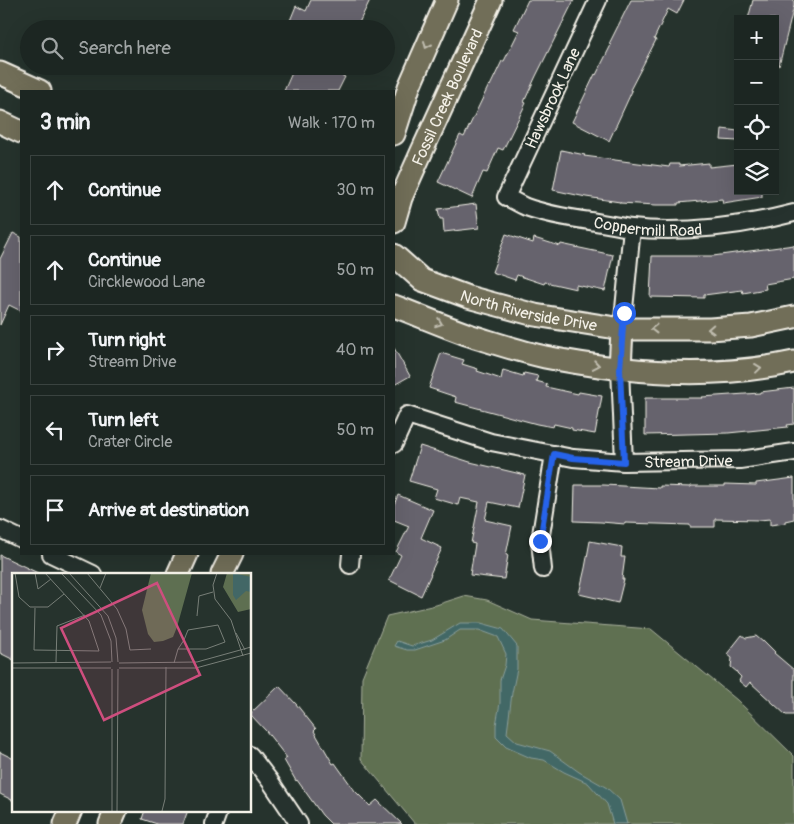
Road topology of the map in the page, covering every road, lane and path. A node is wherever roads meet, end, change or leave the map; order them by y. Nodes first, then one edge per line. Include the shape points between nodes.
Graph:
1 (447, 0) edge
2 (491, 0) edge
3 (598, 0) edge
4 (0, 73) edge
5 (38, 90) edge
6 (0, 122) edge
7 (395, 131) edge
8 (20, 132) edge
9 (506, 197) joint
10 (794, 214) edge
11 (395, 219) edge
12 (632, 228) junction
13 (395, 256) edge
14 (395, 306) edge
15 (794, 317) edge
16 (622, 329) junction
17 (794, 362) edge
18 (620, 369) junction
19 (395, 442) edge
20 (794, 452) edge
21 (554, 454) junction
22 (624, 462) junction
23 (0, 529) edge
24 (20, 539) edge
25 (53, 555) edge
26 (187, 555) edge
27 (232, 555) edge
28 (543, 569) dead end
29 (91, 573) edge
30 (178, 573) edge
31 (222, 573) edge
32 (251, 760) edge
33 (69, 812) edge
34 (115, 812) edge
35 (218, 812) edge
36 (65, 824) edge
37 (110, 824) edge
38 (214, 824) edge
39 (299, 824) edge

1 -> 7 main road, Fossil Creek Boulevard via 409,87
2 - 11 main road, Fossil Creek Boulevard via 401,198
3 - 9 street, Hawsbrook Lane
4 - 5 main road
6 - 8 main road
9 - 12 street, Coppermill Road via 538,211
10 - 12 street, Coppermill Road via 714,228
12 - 16 street
13 - 16 main road, North Riverside Drive via 422,280 468,297 535,315
14 -> 18 main road via 474,336 543,356
15 -> 16 main road, North Riverside Drive via 751,326 710,329
16 - 18 main road
18 -> 17 main road via 718,373
18 - 22 street
19 - 21 street, Stream Drive via 407,415 491,442
20 - 22 street, Stream Drive via 740,460
21 - 22 street, Stream Drive
21 - 28 street via 540,541
23 - 24 street
25 - 29 street
26 - 30 main road
27 - 31 main road
32 - 39 street
33 - 36 main road
34 - 37 main road
35 - 38 street

